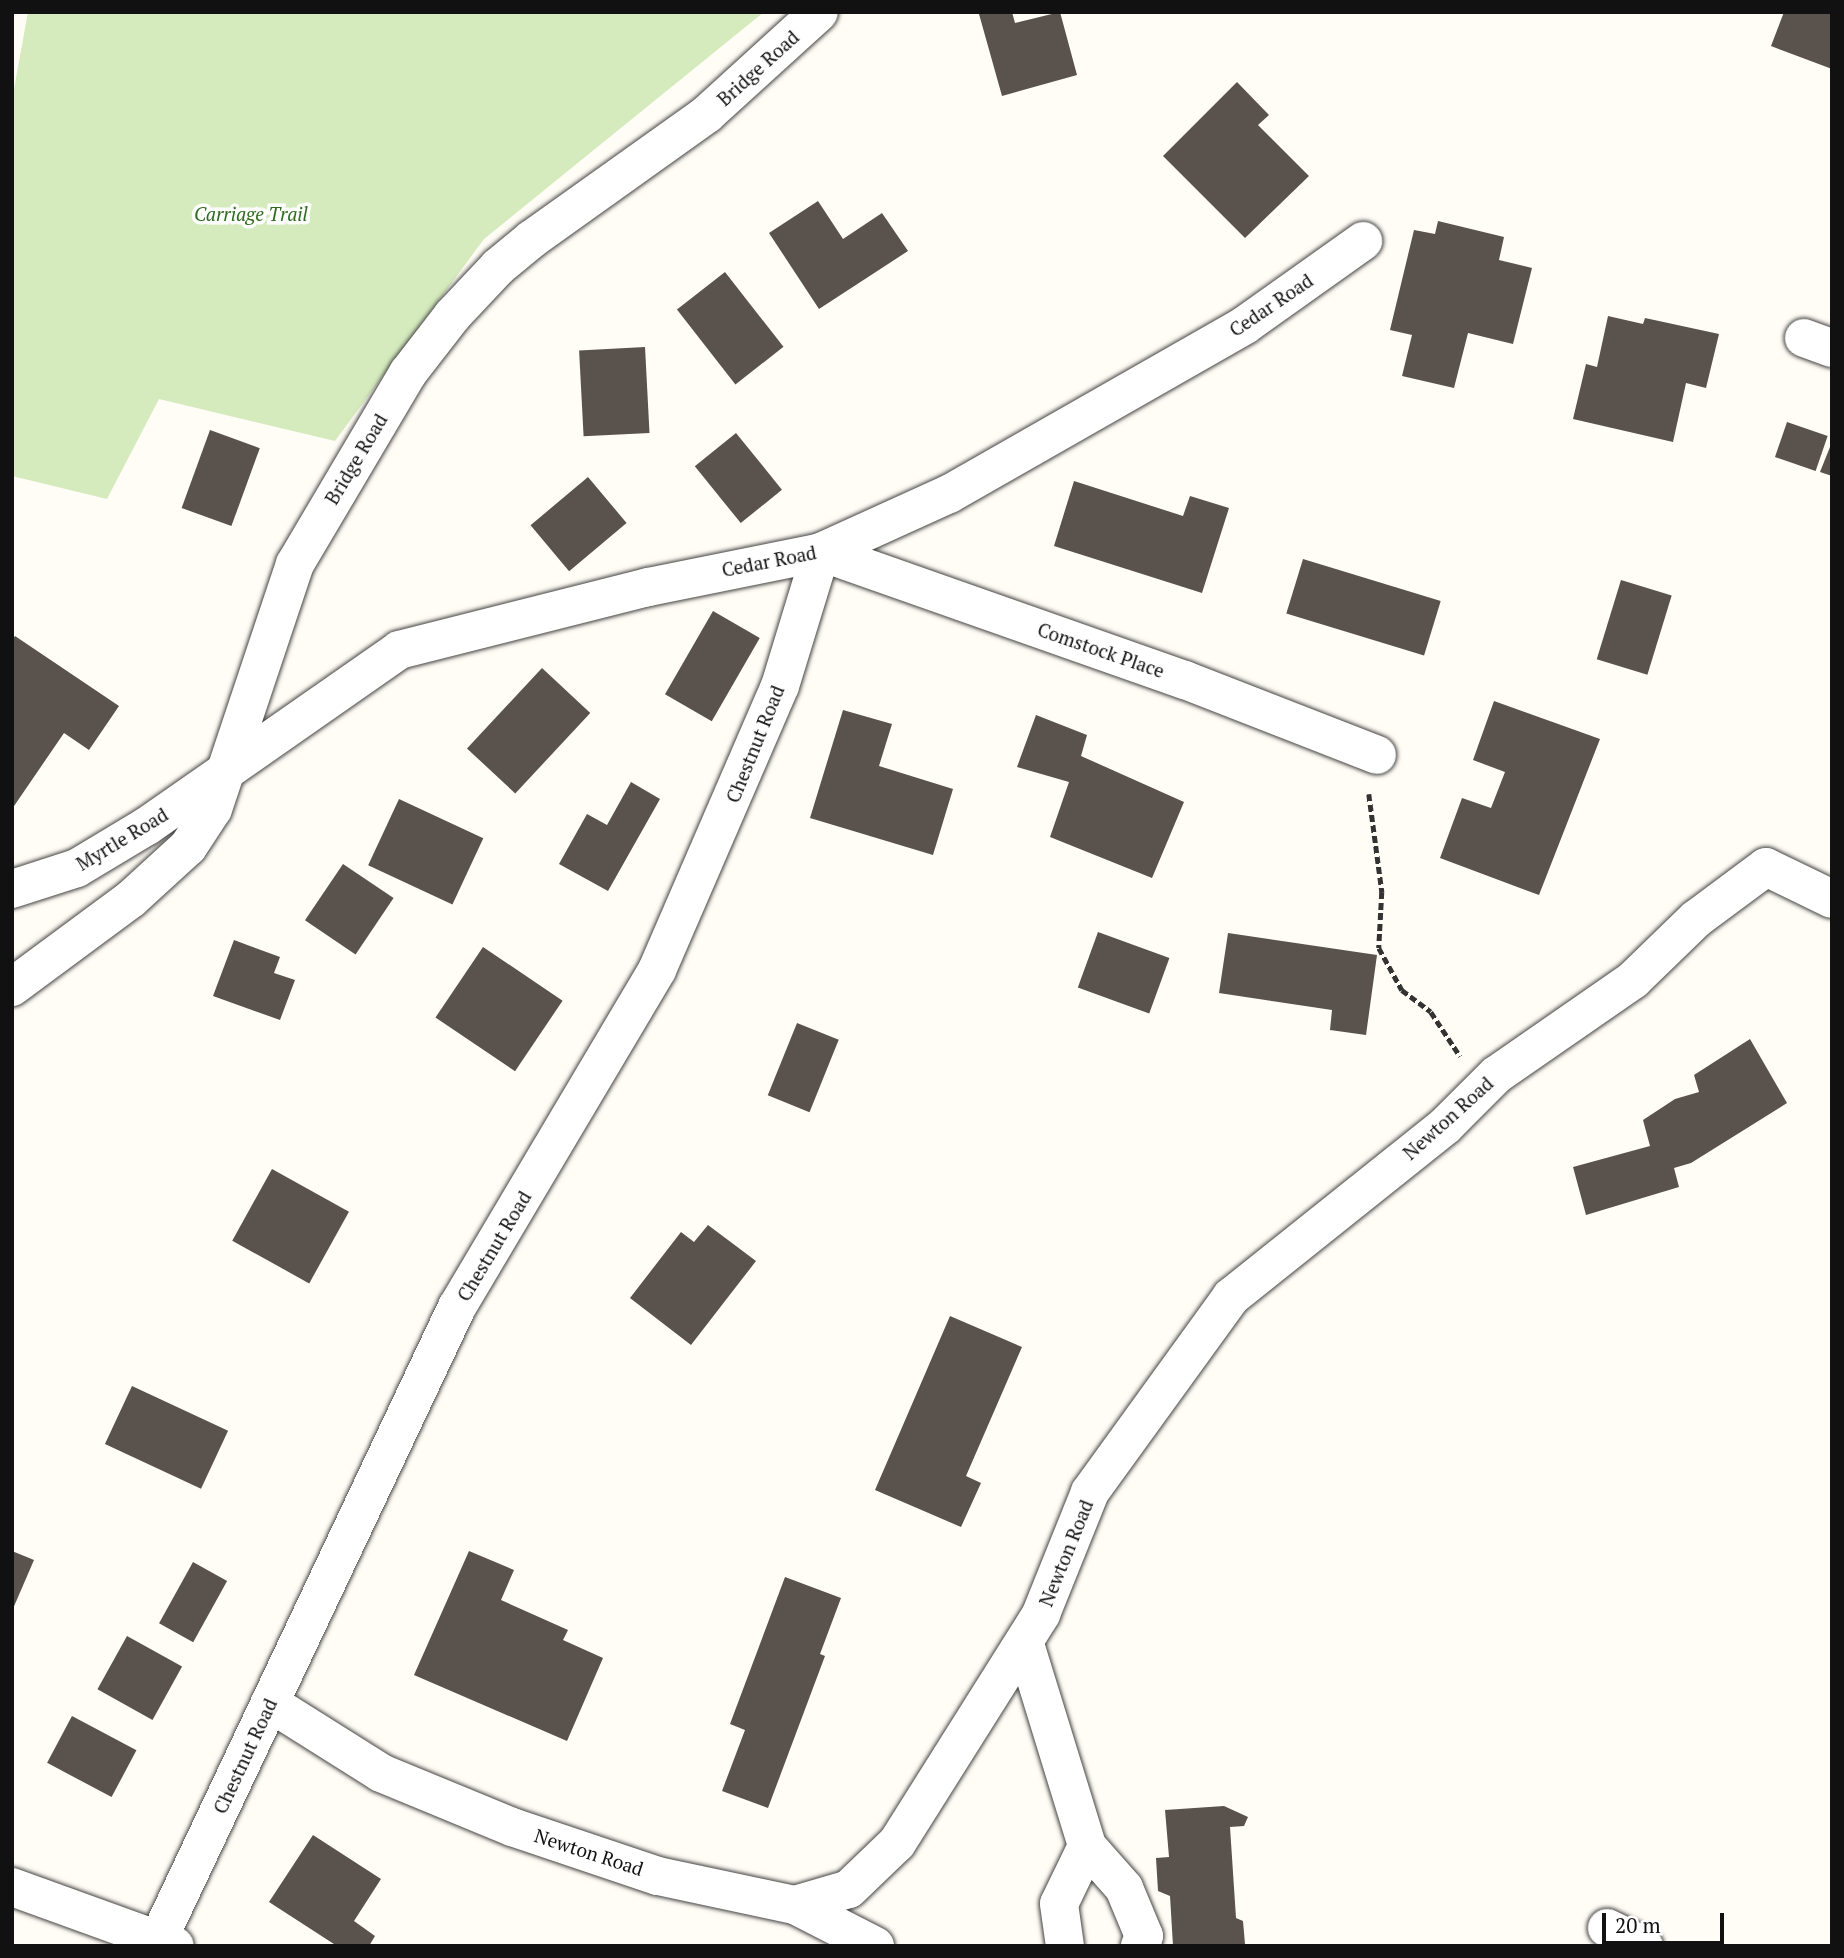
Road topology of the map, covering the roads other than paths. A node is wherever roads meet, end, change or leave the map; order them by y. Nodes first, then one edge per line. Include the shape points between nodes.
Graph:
1 (819, 12) edge
2 (1363, 242) dead end
3 (821, 552) junction
4 (1372, 753) road end
5 (224, 773) junction
6 (12, 889) edge
7 (1832, 899) edge
8 (12, 987) edge
9 (1025, 1643) junction
10 (270, 1703) junction
11 (1087, 1846) junction
12 (12, 1887) edge
13 (794, 1905) junction
14 (1607, 1928) dead end
15 (167, 1943) edge
16 (875, 1946) edge
17 (1065, 1946) edge
18 (1140, 1946) edge
19 (1644, 1946) edge

1 - 5 street, Bridge Road via 707,114 515,253 452,316 408,373 295,564
2 - 3 street, Cedar Road via 1245,325 1142,385 949,494
3 - 4 street, Comstock Place via 1185,680
3 - 5 street, Cedar Road via 648,587 399,650
3 - 10 street, Chestnut Road via 780,686 657,970 457,1307
5 - 6 street, Myrtle Road via 77,868
5 - 8 street, Bridge Road via 213,809 188,847 131,899
7 - 9 street, Newton Road via 1766,867 1696,919 1633,980 1507,1067 1445,1126 1231,1297 1090,1492
9 - 11 street
9 - 13 street, Newton Road via 897,1843 849,1889
10 - 13 street, Newton Road via 381,1773 512,1827 658,1876
10 - 15 street, Chestnut Road
11 - 17 street via 1059,1904
11 - 18 street via 1124,1888 1144,1936
12 - 15 street
13 - 16 street
14 - 19 street

